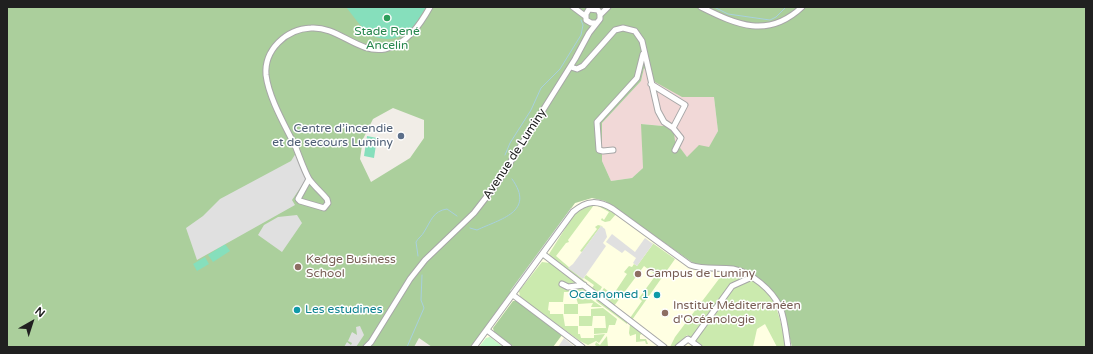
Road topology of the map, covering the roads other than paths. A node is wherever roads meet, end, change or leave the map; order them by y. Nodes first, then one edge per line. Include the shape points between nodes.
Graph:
1 (430, 7) edge
2 (607, 7) edge
3 (700, 7) edge
4 (802, 7) edge
5 (574, 8) edge
6 (588, 10) junction
7 (599, 13) junction
8 (586, 16) junction
9 (589, 22) junction
10 (596, 23) junction
11 (589, 33) junction
12 (643, 53) junction
13 (570, 67) junction
14 (651, 84) junction
15 (673, 128) junction
16 (614, 150) dead end
17 (675, 150) dead end
18 (310, 179) junction
19 (543, 254) junction
20 (752, 277) junction
21 (562, 284) dead end
22 (584, 286) junction
23 (513, 295) junction
24 (487, 330) junction
25 (692, 342) junction
26 (371, 345) edge
27 (366, 347) edge
28 (474, 347) edge
29 (509, 347) edge
30 (582, 347) edge
31 (664, 347) edge
32 (678, 347) edge
33 (699, 347) edge
34 (788, 347) edge

1 - 18 street via 412,35 384,49 370,49 330,32 313,28 290,33 272,50 266,74 270,91
2 - 7 street
3 - 4 street via 733,22 754,26 780,22
5 - 6 street
5 - 8 street
6 - 7 street via 593,8
6 - 8 street
7 - 10 street
8 - 9 street
9 - 10 street
9 - 11 street, Avenue de Luminy
10 - 11 street, Avenue de Luminy
11 - 13 street, Avenue de Luminy
12 - 13 street via 642,41 638,34 627,28 619,28 611,33 580,68
12 - 14 street
12 - 16 street via 637,78 597,122 599,150
13 - 26 street, Avenue de Luminy via 489,195 410,278
14 - 15 street via 660,117
14 - 15 street via 685,105
15 - 17 street via 681,138
18 - 18 street via 298,199 324,208 328,203 327,199
19 - 20 street via 574,212 594,202 613,209 690,265 734,270
19 - 22 street
19 - 23 street
20 - 25 street via 732,286
20 - 34 street via 769,291 780,308
21 - 22 street via 568,287
22 - 31 street
23 - 24 street
23 - 30 street
24 - 28 street
24 - 29 street
25 - 32 street via 685,340
25 - 33 street
26 - 27 street, Avenue de Luminy

